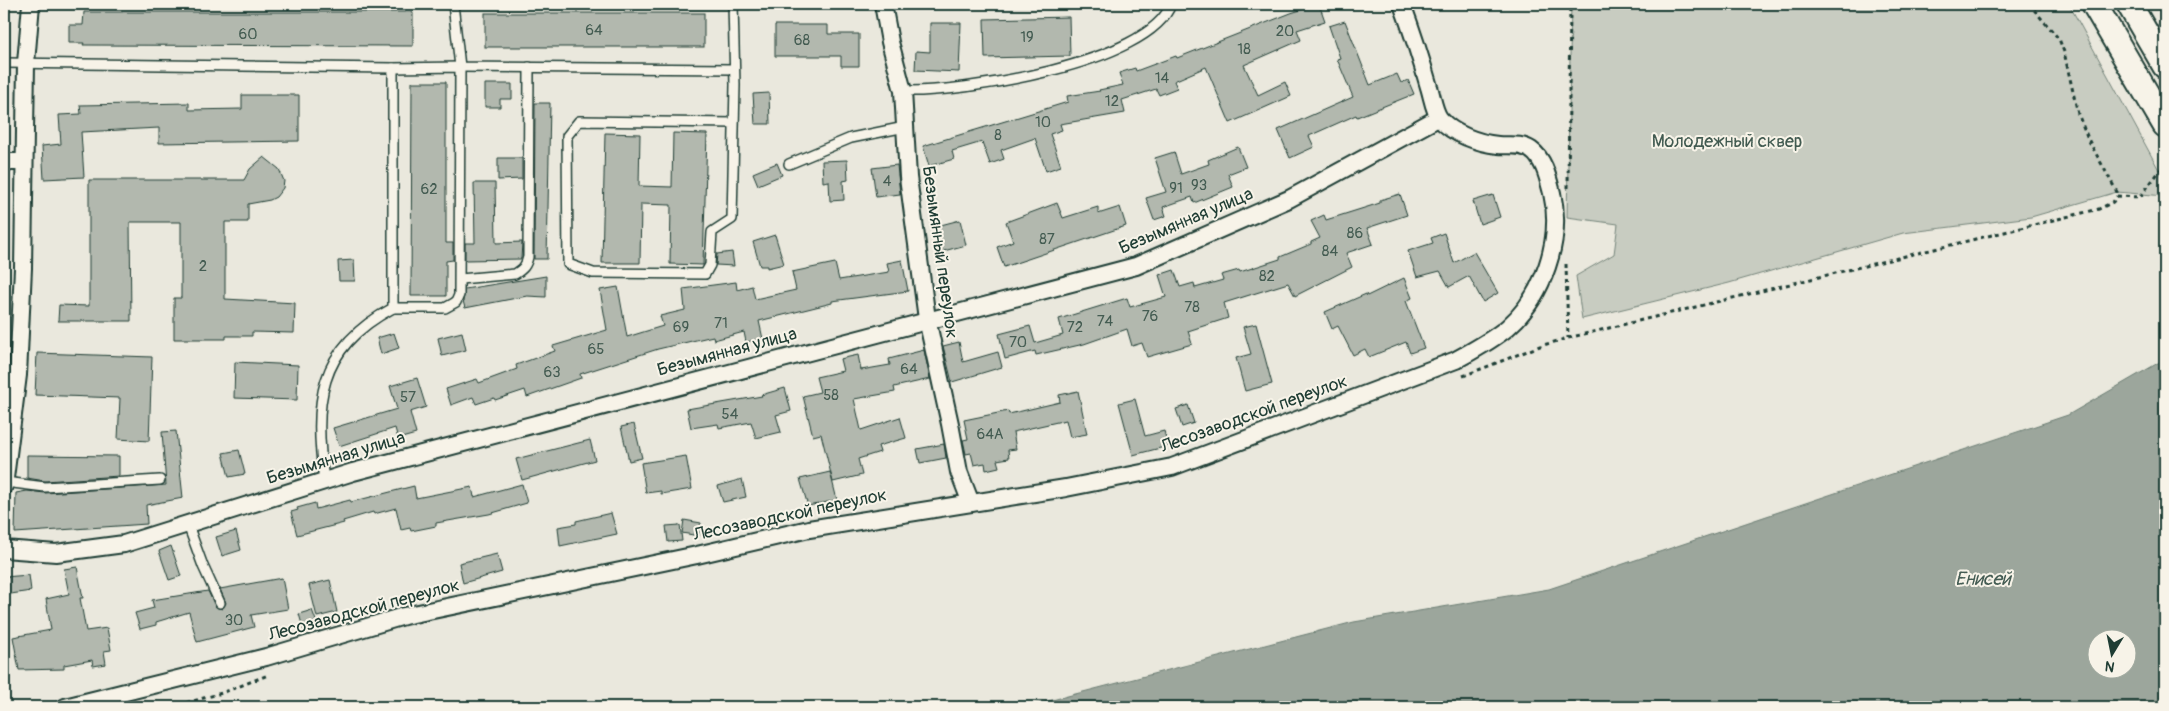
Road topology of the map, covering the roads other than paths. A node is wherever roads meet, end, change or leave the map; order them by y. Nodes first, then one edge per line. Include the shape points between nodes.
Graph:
1 (31, 4) edge
2 (453, 4) edge
3 (733, 4) edge
4 (883, 4) edge
5 (1171, 4) edge
6 (1402, 4) edge
7 (2094, 4) edge
8 (2129, 4) edge
9 (4, 62) edge
10 (26, 63) junction
11 (2165, 66) edge
12 (460, 67) junction
13 (529, 67) junction
14 (393, 68) junction
15 (734, 69) junction
16 (903, 90) junction
17 (1438, 118) junction
18 (734, 123) junction
19 (2165, 125) edge
20 (905, 127) junction
21 (4, 162) edge
22 (24, 162) junction
23 (789, 164) dead end
24 (460, 279) junction
25 (393, 308) junction
26 (926, 319) junction
27 (11, 350) edge
28 (11, 375) edge
29 (160, 480) dead end
30 (324, 481) junction
31 (4, 484) edge
32 (971, 503) junction
33 (188, 524) junction
34 (4, 549) edge
35 (220, 604) dead end
36 (64, 707) edge

1 - 10 street
2 - 12 lane
3 - 15 lane
4 - 16 street, Безымянный переулок
5 - 16 lane via 1162,20 1148,31 1083,63 972,85
6 - 17 street
7 - 19 main road
8 - 11 main road
9 - 10 lane
10 - 14 lane
10 - 22 street
12 - 13 lane
12 - 14 lane
12 - 24 lane
13 - 15 lane
13 - 24 lane via 526,265 515,274
14 - 25 lane
15 - 18 lane
16 - 20 street, Безымянный переулок
17 - 26 street, Безымянная улица via 1289,199 1136,266
17 - 32 street, Лесозаводской переулок via 1479,142 1524,147 1539,158 1549,181 1555,205 1551,254 1530,301 1508,327 1456,360 1172,468
18 - 18 lane via 732,219 712,232 710,265 705,274 593,273 568,264 567,136 579,120
20 - 23 lane via 851,138
20 - 26 street, Безымянный переулок
21 - 22 street
22 - 27 street via 23,268
24 - 25 lane via 459,295 451,306
25 - 30 lane via 355,333 341,350 328,375 320,400 318,438
26 - 30 street, Безымянная улица
26 - 32 street, Безымянный переулок via 959,472
27 - 28 street
28 - 31 street
29 - 31 lane via 46,487
30 - 33 street, Безымянная улица
32 - 36 street, Лесозаводской переулок via 809,529 404,616 266,657
33 - 34 street, Безымянная улица via 124,544 56,553
33 - 35 lane

